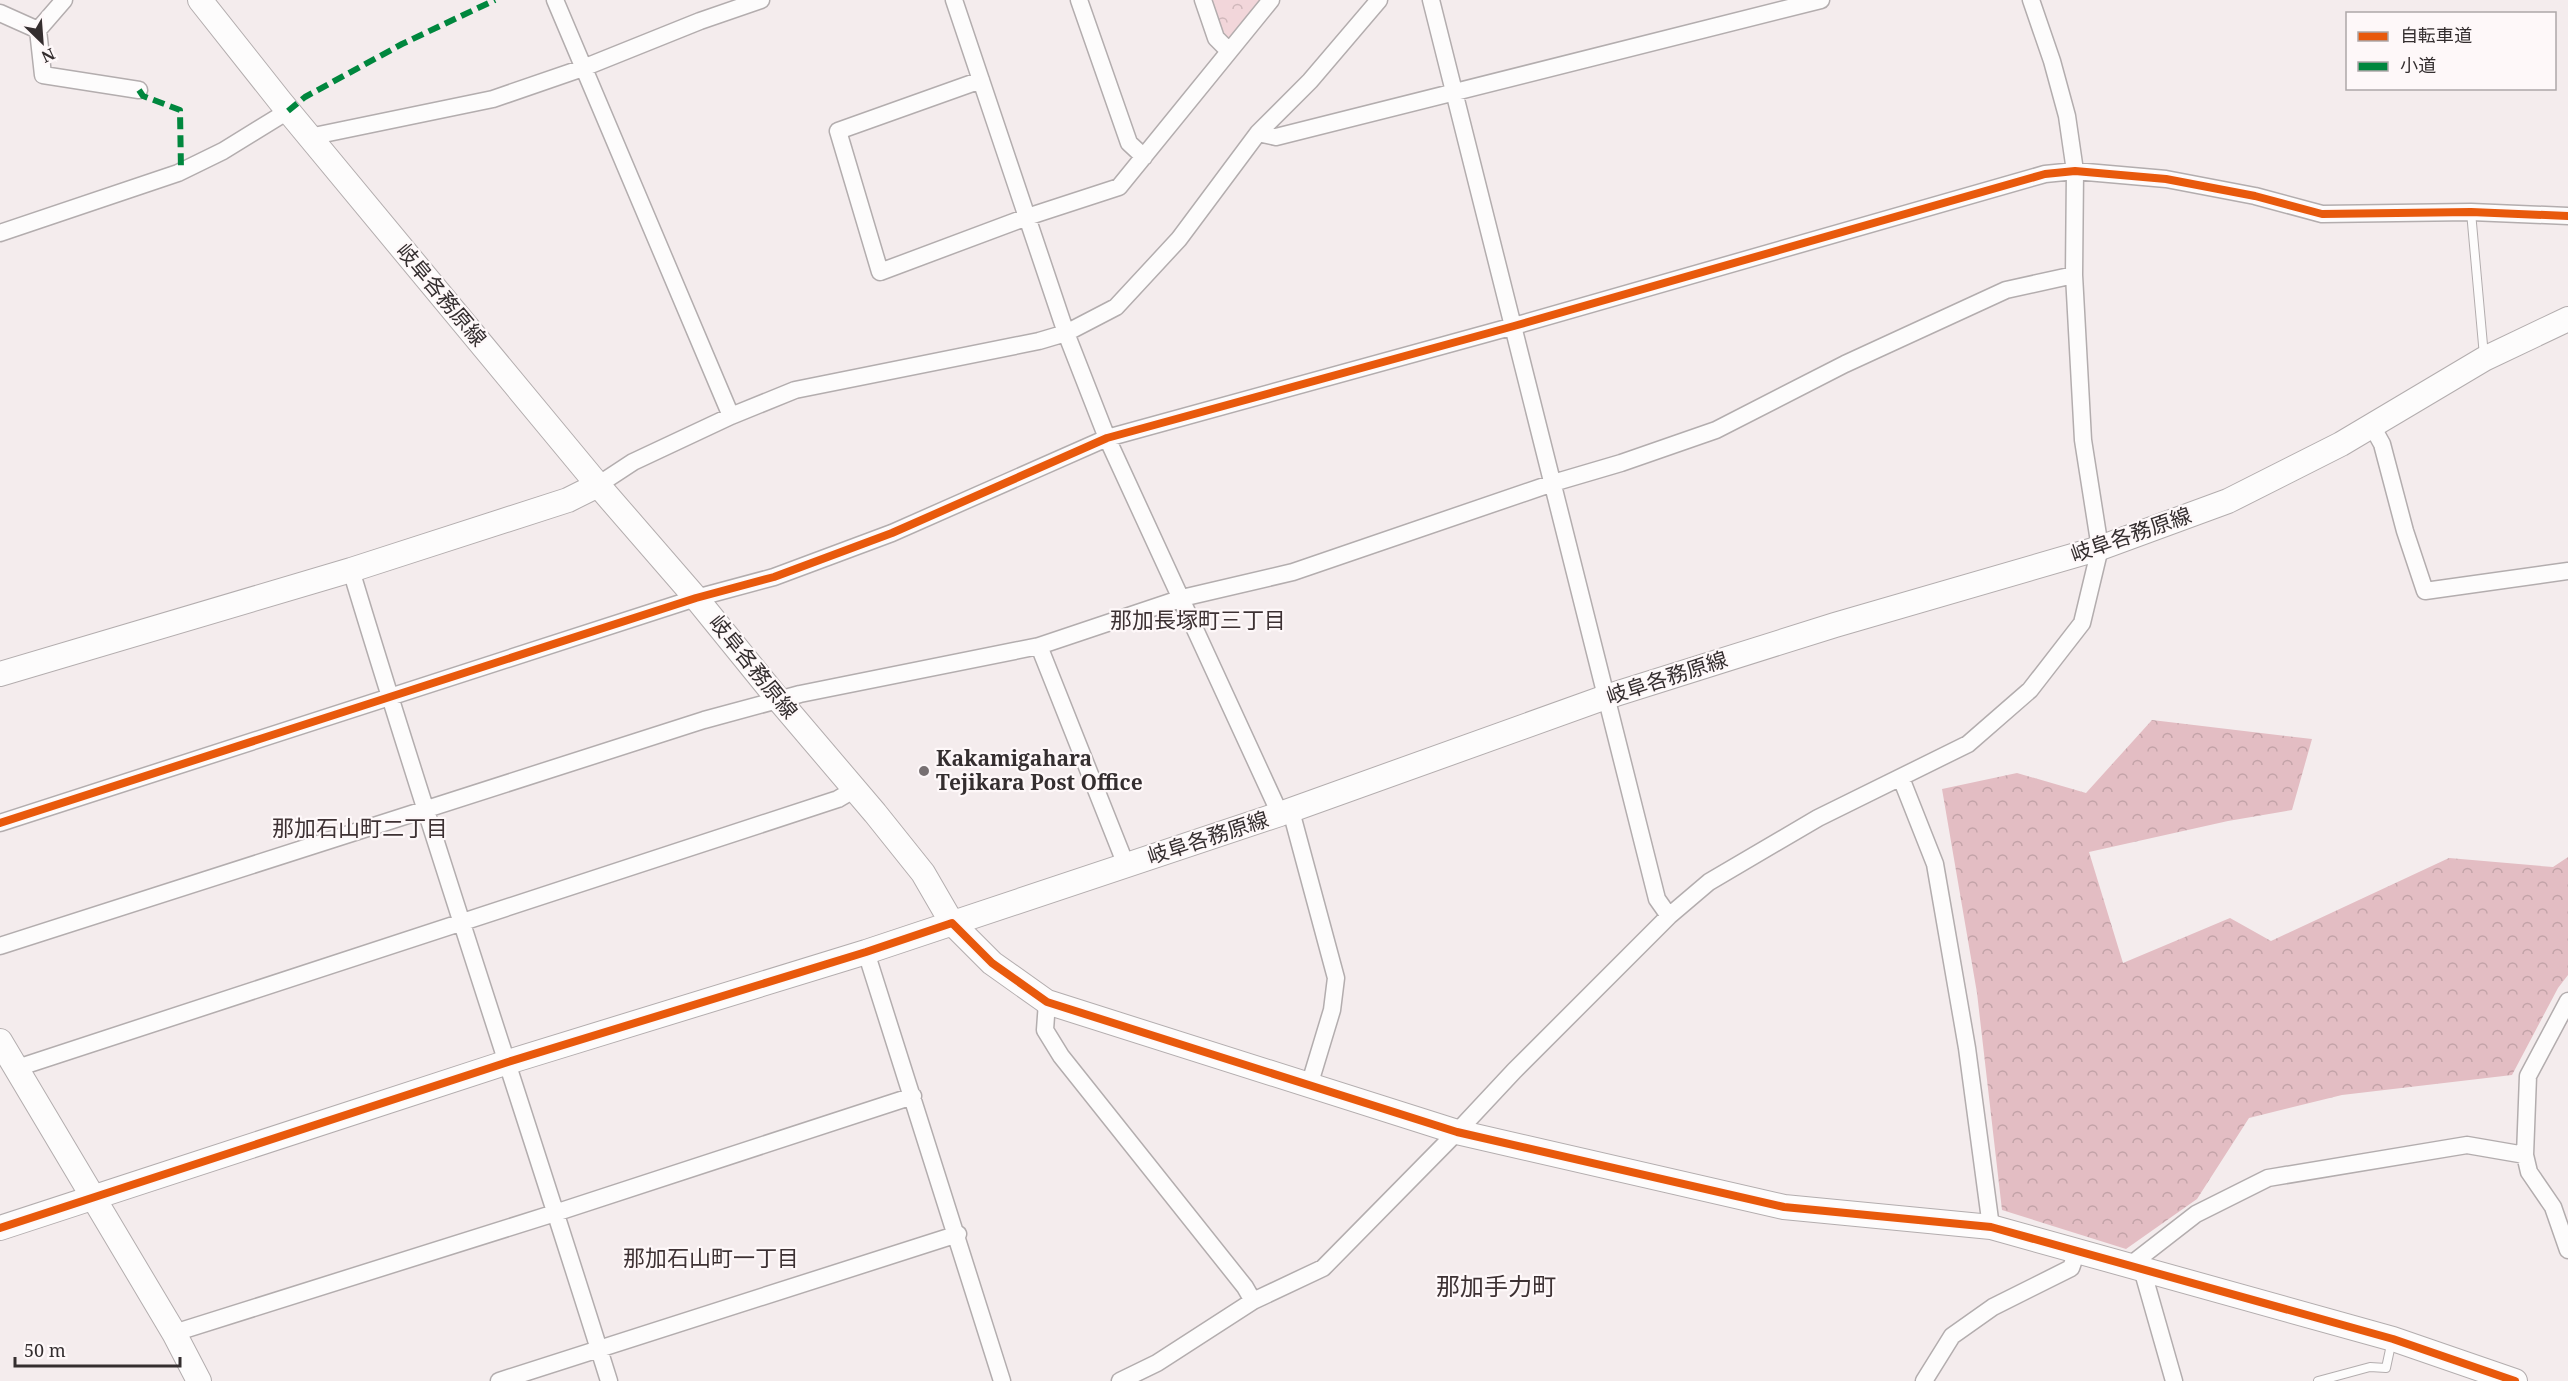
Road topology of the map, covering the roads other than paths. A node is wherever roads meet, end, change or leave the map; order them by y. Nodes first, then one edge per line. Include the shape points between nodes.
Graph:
1 (64, 0) edge
2 (200, 0) edge
3 (555, 0) edge
4 (761, 0) edge
5 (954, 0) edge
6 (1079, 0) edge
7 (1203, 0) edge
8 (1271, 0) edge
9 (1379, 0) edge
10 (1431, 0) edge
11 (1821, 0) edge
12 (2031, 0) edge
13 (0, 13) edge
14 (38, 30) junction
15 (1229, 51) junction
16 (583, 68) junction
17 (981, 80) junction
18 (139, 90) dead end
19 (1454, 93) junction
20 (288, 111) junction
21 (1258, 132) junction
22 (309, 137) junction
23 (1144, 157) junction
24 (2075, 171) junction
25 (2471, 212) junction
26 (2568, 216) edge
27 (1027, 218) junction
28 (0, 233) edge
29 (2074, 275) junction
30 (2568, 319) edge
31 (1514, 326) junction
32 (1066, 333) junction
33 (2484, 359) junction
34 (731, 416) junction
35 (2372, 426) junction
36 (1107, 438) junction
37 (1553, 483) junction
38 (598, 485) junction
39 (2100, 548) junction
40 (351, 570) junction
41 (2568, 571) edge
42 (696, 598) junction
43 (1182, 598) junction
44 (1039, 646) junction
45 (0, 674) edge
46 (389, 696) junction
47 (1606, 697) junction
48 (778, 699) junction
49 (1901, 778) junction
50 (855, 789) junction
51 (424, 810) junction
52 (1286, 812) junction
53 (0, 823) edge
54 (1126, 865) junction
55 (1669, 916) junction
56 (952, 922) junction
57 (462, 924) junction
58 (0, 946) edge
59 (866, 952) junction
60 (2568, 1001) edge
61 (1047, 1002) junction
62 (0, 1041) edge
63 (508, 1062) junction
64 (17, 1068) junction
65 (1309, 1086) junction
66 (913, 1096) junction
67 (1458, 1132) junction
68 (2525, 1155) junction
69 (94, 1198) junction
70 (555, 1213) junction
71 (1991, 1227) junction
72 (0, 1228) edge
73 (958, 1234) junction
74 (2568, 1250) edge
75 (2078, 1251) junction
76 (2135, 1267) junction
77 (1253, 1301) junction
78 (174, 1333) junction
79 (2393, 1339) junction
80 (599, 1349) junction
81 (199, 1381) edge
82 (499, 1381) edge
83 (609, 1381) edge
84 (1002, 1381) edge
85 (1120, 1381) edge
86 (1924, 1381) edge
87 (2174, 1381) edge
88 (2318, 1381) edge
89 (2515, 1381) edge

1 - 14 street
2 - 20 street, 岐阜各務原線
3 - 16 street
4 - 16 street
5 - 17 street
6 - 23 street via 1129,143
7 - 15 street via 1216,38
8 - 15 street
9 - 21 street via 1310,81
10 - 19 street
11 - 19 street
12 - 24 street via 2067,116
13 - 14 street
14 - 18 street via 43,75
15 - 23 street
16 - 22 street via 493,99
16 - 34 street
17 - 27 street
17 - 27 street via 838,131 880,272
19 - 21 street via 1276,137
19 - 31 street
20 - 22 street, 岐阜各務原線
20 - 28 street via 178,173
21 - 32 street via 1179,239 1116,307
22 - 38 street, 岐阜各務原線
23 - 27 street via 1119,188
24 - 25 street via 2166,179 2322,214
24 - 29 street
24 - 31 street via 2045,174
25 - 26 street
25 - 33 lane
27 - 32 street
29 - 37 street via 2006,290 1845,364 1716,430
29 - 39 street via 2083,440
30 - 33 street, 岐阜各務原線
31 - 36 street
31 - 37 street
32 - 34 street via 795,390
32 - 36 street
33 - 35 street, 岐阜各務原線
34 - 38 street via 633,462
35 - 39 street, 岐阜各務原線 via 2228,501
35 - 41 street via 2382,444 2425,591
36 - 42 street via 892,533 774,577
36 - 43 street
37 - 43 street via 1293,572
37 - 47 street
38 - 40 street via 568,500
38 - 42 street, 岐阜各務原線
39 - 47 street, 岐阜各務原線
39 - 49 street via 2082,623 2030,690 1968,744
40 - 45 street
40 - 46 street
42 - 46 street
42 - 48 street, 岐阜各務原線
43 - 44 street
43 - 52 street
44 - 48 street
44 - 54 street
46 - 51 street
46 - 53 street
47 - 52 street, 岐阜各務原線
47 - 55 street via 1657,899
48 - 50 street, 岐阜各務原線
48 - 51 street
49 - 55 street via 1818,818 1709,882
49 - 71 street via 1935,864 1967,1048
50 - 56 street, 岐阜各務原線 via 923,873
50 - 57 street via 838,799
51 - 57 street
51 - 58 street
52 - 54 street, 岐阜各務原線
52 - 65 street via 1336,978 1332,1010
54 - 56 street, 岐阜各務原線
55 - 67 street
56 - 59 street
56 - 61 street via 992,963
57 - 63 street
57 - 64 street
59 - 63 street
59 - 66 street
60 - 68 street via 2528,1076
61 - 65 street
61 - 77 street via 1045,1029 1060,1056
62 - 64 street
63 - 69 street
63 - 70 street
64 - 69 street
65 - 67 street
66 - 70 street
66 - 73 street
67 - 71 street via 1784,1207
67 - 77 street via 1323,1268
68 - 74 street via 2529,1172 2553,1207
68 - 76 street via 2466,1145 2268,1178 2196,1214
69 - 72 street
69 - 78 street
70 - 78 street
70 - 80 street
71 - 75 street
73 - 80 street
73 - 84 street
75 - 76 street
75 - 86 street via 2071,1268 1993,1307 1952,1336
76 - 79 street
76 - 87 street
77 - 85 street via 1157,1363
78 - 81 street
79 - 88 lane via 2386,1368 2370,1367
79 - 89 street
80 - 82 street
80 - 83 street

